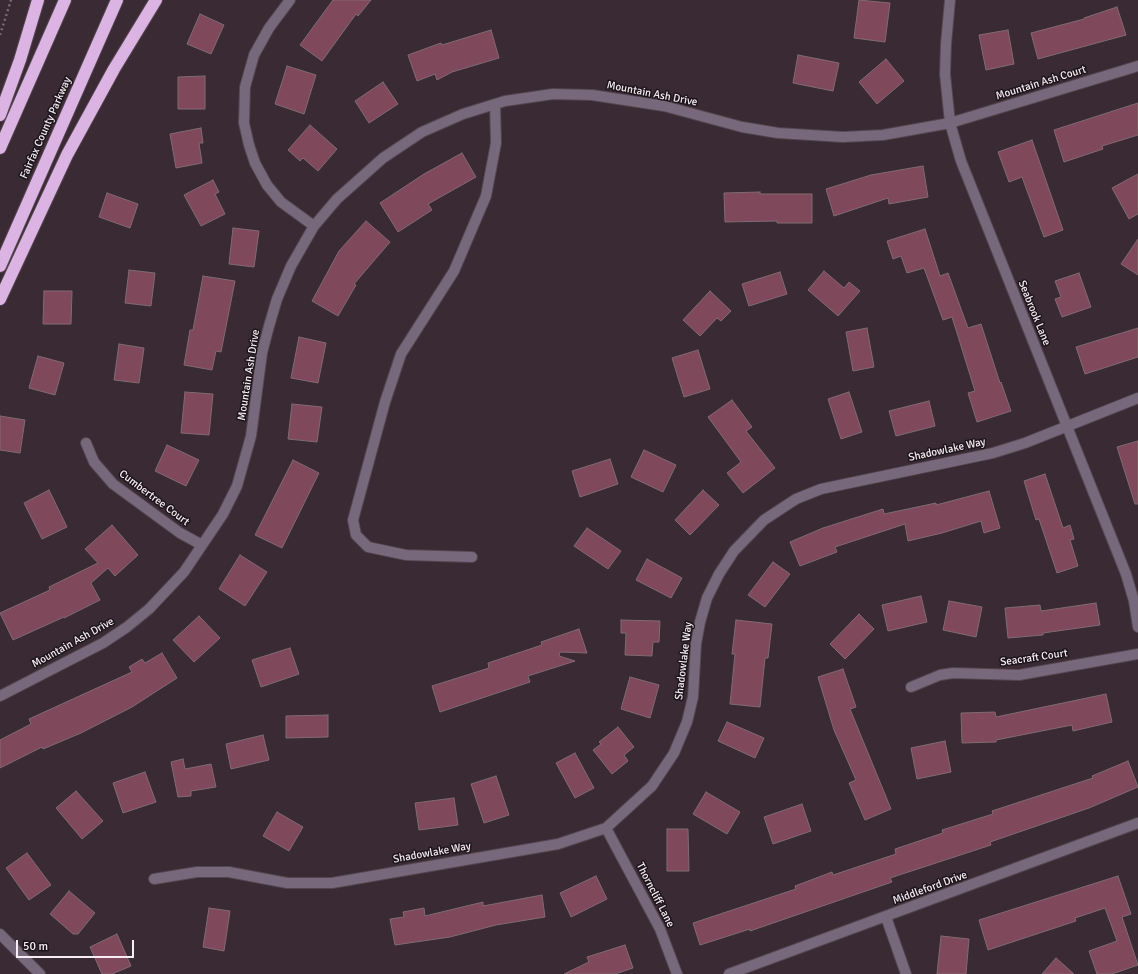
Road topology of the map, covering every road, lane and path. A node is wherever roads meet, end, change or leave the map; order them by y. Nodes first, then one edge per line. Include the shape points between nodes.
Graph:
1 (11, 0) edge
2 (38, 0) edge
3 (65, 0) edge
4 (117, 0) edge
5 (156, 0) edge
6 (290, 0) edge
7 (950, 0) edge
8 (0, 35) edge
9 (1138, 66) edge
10 (495, 104) junction
11 (0, 115) edge
12 (950, 123) junction
13 (0, 148) edge
14 (314, 226) junction
15 (0, 266) edge
16 (0, 300) edge
17 (1138, 398) edge
18 (1067, 426) junction
19 (86, 443) dead end
20 (202, 545) junction
21 (472, 557) dead end
22 (1138, 627) edge
23 (1138, 654) edge
24 (911, 688) dead end
25 (0, 696) edge
26 (1138, 824) edge
27 (606, 828) junction
28 (154, 879) dead end
29 (886, 917) junction
30 (0, 934) edge
31 (40, 974) edge
32 (677, 974) edge
33 (729, 974) edge
34 (906, 974) edge

1 - 8 path
2 - 11 highway
3 - 13 highway
4 - 15 highway, Fairfax County Parkway
5 - 16 highway via 114,69 67,155
6 - 14 street via 269,28 254,55 245,87 244,123 249,145 267,185 282,202
7 - 12 street, Seabrook Lane via 945,74
9 - 12 street, Mountain Ash Court
10 - 12 street, Mountain Ash Drive via 553,94 592,95 664,106 742,127 809,137 883,135
10 - 14 street, Mountain Ash Drive via 462,114 422,132 401,145 362,175
10 - 21 street via 496,143 486,196 454,271 401,354 384,402 353,520 356,535 368,547 406,555
12 - 18 street, Seabrook Lane via 972,193
14 - 20 street, Mountain Ash Drive via 291,266 277,299 262,353 251,436 239,478 223,514
17 - 18 street, Shadowlake Way
18 - 22 street, Seabrook Lane via 1126,574
18 - 27 street, Shadowlake Way via 993,453 821,489 796,499 764,520 734,551 707,598 696,644 693,697 687,722 674,753 652,786
19 - 20 street, Cumbertree Court via 94,462 113,484 180,533
20 - 25 street, Mountain Ash Drive via 173,586 127,627 103,643
23 - 24 street, Seacraft Court via 1019,675 953,673 940,675
26 - 29 street, Middleford Drive
27 - 28 street, Shadowlake Way via 558,844 332,883 288,884 229,872 197,872
27 - 32 street, Thorncliff Lane via 660,929
29 - 33 street, Middleford Drive
29 - 34 street
30 - 31 street

